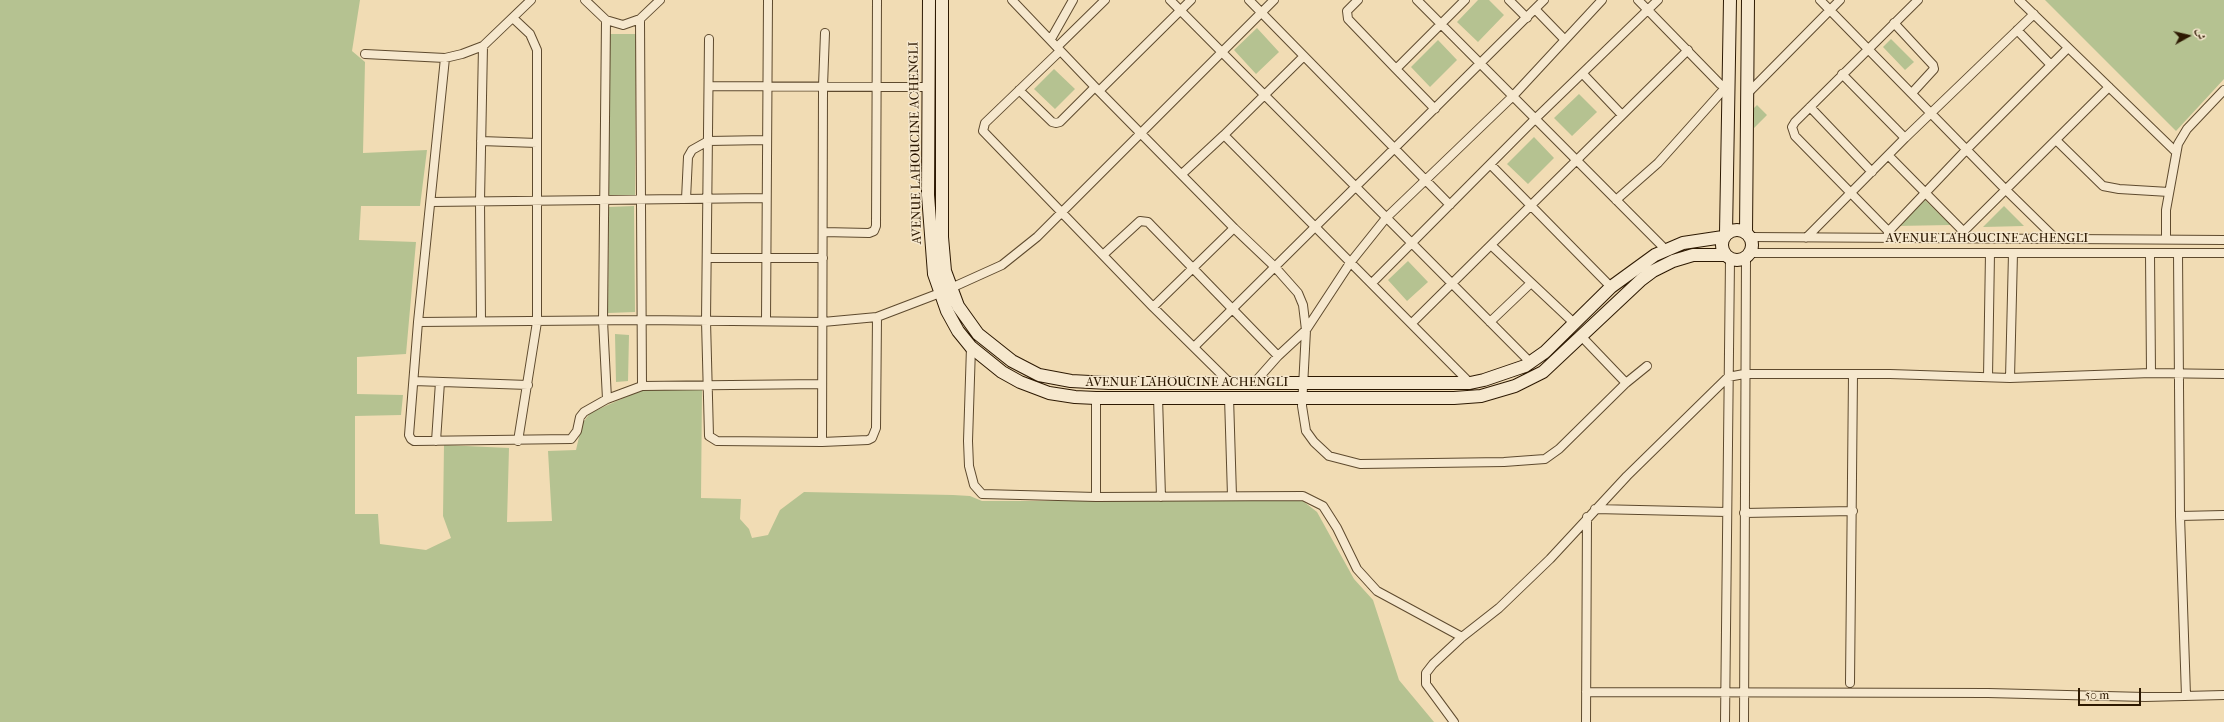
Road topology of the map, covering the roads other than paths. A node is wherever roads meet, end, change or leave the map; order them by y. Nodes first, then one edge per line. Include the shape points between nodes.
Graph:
1 (531, 0) edge
2 (585, 0) edge
3 (660, 0) edge
4 (768, 0) edge
5 (877, 0) edge
6 (929, 0) edge
7 (942, 0) edge
8 (1012, 0) edge
9 (1073, 0) edge
10 (1105, 0) edge
11 (1170, 0) edge
12 (1192, 0) edge
13 (1249, 0) edge
14 (1274, 0) edge
15 (1358, 0) edge
16 (1417, 0) edge
17 (1465, 0) edge
18 (1509, 0) edge
19 (1544, 0) edge
20 (1602, 0) edge
21 (1638, 0) edge
22 (1658, 0) edge
23 (1730, 0) edge
24 (1748, 0) edge
25 (1820, 0) edge
26 (1840, 0) edge
27 (1918, 0) edge
28 (2019, 0) edge
29 (1535, 9) junction
30 (1649, 10) junction
31 (1180, 11) junction
32 (1830, 11) junction
33 (1262, 12) junction
34 (2034, 14) junction
35 (513, 18) junction
36 (1527, 18) junction
37 (606, 20) junction
38 (640, 20) junction
39 (1894, 23) junction
40 (1440, 24) junction
41 (2017, 30) junction
42 (825, 33) dead end
43 (709, 39) dead end
44 (1051, 39) junction
45 (1565, 40) junction
46 (482, 46) junction
47 (1869, 48) junction
48 (2068, 48) junction
49 (1059, 49) junction
50 (1688, 50) junction
51 (1222, 51) junction
52 (365, 54) dead end
53 (1304, 56) junction
54 (445, 58) junction
55 (1480, 64) junction
56 (2051, 65) junction
57 (1396, 69) junction
58 (1583, 74) junction
59 (1842, 74) junction
60 (709, 86) junction
61 (823, 86) junction
62 (767, 87) junction
63 (877, 87) junction
64 (928, 87) junction
65 (2109, 88) junction
66 (1097, 89) junction
67 (1727, 89) junction
68 (1019, 90) junction
69 (2224, 90) edge
70 (1912, 93) junction
71 (1747, 94) junction
72 (1264, 95) junction
73 (1513, 96) junction
74 (1810, 107) junction
75 (1435, 109) junction
76 (1932, 113) junction
77 (1622, 115) junction
78 (1535, 119) junction
79 (1141, 133) junction
80 (1224, 135) junction
81 (1905, 138) junction
82 (767, 140) junction
83 (481, 141) junction
84 (708, 141) junction
85 (2057, 141) junction
86 (537, 143) junction
87 (1395, 149) junction
88 (1966, 149) junction
89 (2176, 152) junction
90 (1889, 156) junction
91 (1576, 161) junction
92 (1491, 165) junction
93 (1872, 172) junction
94 (1182, 174) junction
95 (1425, 180) junction
96 (1354, 187) junction
97 (2006, 190) junction
98 (2169, 192) junction
99 (1925, 193) junction
100 (1851, 194) junction
101 (707, 198) junction
102 (766, 198) junction
103 (604, 199) junction
104 (641, 199) junction
105 (686, 199) junction
106 (537, 200) junction
107 (1616, 200) junction
108 (480, 201) junction
109 (431, 202) junction
110 (1450, 205) junction
111 (1530, 206) junction
112 (1062, 212) junction
113 (1386, 218) junction
114 (1314, 227) junction
115 (1234, 228) junction
116 (823, 232) junction
117 (1888, 232) junction
118 (1964, 232) junction
119 (1725, 235) junction
120 (1748, 235) junction
121 (1806, 238) junction
122 (1894, 238) junction
123 (1957, 238) junction
124 (2056, 239) junction
125 (2166, 240) junction
126 (2224, 240) edge
127 (1412, 242) junction
128 (1491, 244) junction
129 (1665, 249) junction
130 (2014, 253) junction
131 (2178, 253) junction
132 (2224, 253) edge
133 (1104, 254) junction
134 (1990, 254) junction
135 (2150, 254) junction
136 (1748, 255) junction
137 (1728, 257) junction
138 (708, 258) junction
139 (767, 258) junction
140 (823, 258) junction
141 (1350, 263) junction
142 (1274, 266) junction
143 (1193, 267) junction
144 (1372, 283) junction
145 (1452, 283) junction
146 (1532, 283) junction
147 (1611, 287) junction
148 (946, 291) junction
149 (1153, 307) junction
150 (1232, 309) junction
151 (877, 317) junction
152 (642, 320) junction
153 (481, 321) junction
154 (603, 321) junction
155 (706, 321) junction
156 (766, 321) junction
157 (418, 322) junction
158 (537, 322) junction
159 (823, 322) junction
160 (1490, 322) junction
161 (1412, 323) junction
162 (1574, 323) junction
163 (1306, 330) junction
164 (1582, 337) junction
165 (972, 347) junction
166 (1194, 347) junction
167 (1278, 356) junction
168 (1530, 362) junction
169 (1647, 366) dead end
170 (2151, 373) junction
171 (1744, 374) junction
172 (1853, 374) junction
173 (2179, 374) junction
174 (2224, 374) edge
175 (1728, 377) junction
176 (1988, 377) junction
177 (2010, 378) junction
178 (414, 381) junction
179 (440, 382) junction
180 (1254, 382) junction
181 (1304, 382) junction
182 (1230, 383) junction
183 (1470, 383) junction
184 (1626, 383) junction
185 (708, 384) junction
186 (821, 384) junction
187 (528, 385) junction
188 (642, 386) junction
189 (1303, 396) junction
190 (1158, 397) junction
191 (1229, 397) junction
192 (607, 398) junction
193 (1096, 398) junction
194 (436, 441) junction
195 (518, 441) junction
196 (822, 442) junction
197 (1232, 496) junction
198 (1096, 497) junction
199 (1161, 497) junction
200 (1595, 509) junction
201 (1853, 511) junction
202 (1727, 512) junction
203 (1744, 513) junction
204 (2224, 515) edge
205 (2180, 516) junction
206 (1587, 517) junction
207 (1462, 637) junction
208 (1850, 684) dead end
209 (1586, 692) junction
210 (1726, 692) junction
211 (1743, 692) junction
212 (2224, 694) edge
213 (2186, 696) junction
214 (1454, 722) edge
215 (1586, 722) edge
216 (1726, 722) edge
217 (1744, 722) edge

1 - 35 street
2 - 37 street
3 - 38 street
4 - 62 street
5 - 63 street
6 - 64 street, AVENUE LAHOUCINE ACHENGLI
7 - 148 street, AVENUE LAHOUCINE ACHENGLI via 942,237
8 - 44 street
9 - 44 street
10 - 49 street
11 - 31 street
12 - 31 street
13 - 33 street
14 - 33 street
15 - 57 street via 1347,11 1348,19
16 - 40 street
17 - 40 street
18 - 36 street
19 - 29 street
20 - 45 street
21 - 30 street
22 - 30 street
23 - 67 street
24 - 71 street
25 - 32 street
26 - 32 street
27 - 39 street
28 - 34 street
29 - 36 street
29 - 45 street
30 - 50 street
30 - 58 street
31 - 51 street
31 - 66 street
32 - 47 street
32 - 71 street
33 - 51 street
33 - 53 street
34 - 41 street
34 - 48 street
35 - 46 street
35 - 86 street via 530,34 538,50
36 - 55 street
37 - 38 street via 623,25
37 - 103 street
38 - 104 street
39 - 47 street
39 - 70 street via 1934,68
40 - 55 street
40 - 57 street
41 - 56 street
41 - 76 street
42 - 61 street
43 - 60 street
44 - 49 street
45 - 73 street
46 - 54 street
46 - 83 street
47 - 59 street
47 - 70 street
48 - 56 street
48 - 65 street
49 - 66 street
49 - 68 street
50 - 67 street
50 - 77 street
51 - 72 street
51 - 79 street
52 - 54 street
53 - 72 street
53 - 87 street
54 - 109 street
55 - 73 street
55 - 75 street
56 - 88 street
57 - 75 street
58 - 77 street
58 - 78 street
59 - 74 street
59 - 81 street
60 - 62 street
60 - 84 street
61 - 62 street
61 - 63 street
61 - 116 street
62 - 82 street
63 - 64 street
63 - 116 street via 876,226 874,231 869,232
64 - 148 street, AVENUE LAHOUCINE ACHENGLI via 931,257 934,274
65 - 85 street
65 - 89 street
66 - 68 street via 1056,123
66 - 79 street
67 - 107 street via 1658,163
67 - 119 street
68 - 112 street via 985,123 983,131
69 - 89 street via 2186,129
70 - 76 street
71 - 120 street
72 - 80 street
72 - 96 street
73 - 78 street
73 - 95 street
74 - 93 street
74 - 100 street via 1792,127 1795,136
75 - 87 street
76 - 81 street
76 - 88 street
77 - 91 street
78 - 91 street
78 - 92 street
79 - 94 street
79 - 112 street
80 - 94 street
80 - 114 street
81 - 90 street
82 - 84 street
82 - 102 street
83 - 86 street
83 - 108 street
84 - 101 street
84 - 105 street via 692,150 688,157
85 - 97 street
85 - 98 street via 2102,186 2119,190
86 - 106 street
87 - 95 street
87 - 96 street
88 - 97 street
88 - 99 street
89 - 98 street
90 - 93 street
90 - 99 street
91 - 107 street
91 - 111 street
92 - 110 street
92 - 111 street
93 - 100 street
94 - 115 street
95 - 110 street
95 - 113 street
96 - 113 street
96 - 114 street
97 - 118 street
97 - 124 street
98 - 125 street
99 - 117 street
99 - 118 street
100 - 117 street
100 - 121 street
101 - 102 street
101 - 105 street
101 - 138 street
102 - 139 street
103 - 104 street
103 - 106 street
103 - 154 street
104 - 105 street
104 - 152 street
106 - 108 street
106 - 158 street
107 - 129 street
108 - 109 street
108 - 153 street
109 - 157 street
110 - 127 street
111 - 128 street
111 - 147 street
112 - 133 street
112 - 148 street via 1037,237 1002,265
113 - 127 street
113 - 141 street
114 - 141 street
114 - 142 street
115 - 142 street
115 - 143 street
116 - 140 street
117 - 122 street
118 - 123 street
119 - 120 street via 1738,229
119 - 129 street, AVENUE LAHOUCINE ACHENGLI
119 - 137 street via 1721,246
120 - 121 street, AVENUE LAHOUCINE ACHENGLI
120 - 136 street via 1752,245
121 - 122 street, AVENUE LAHOUCINE ACHENGLI
122 - 123 street, AVENUE LAHOUCINE ACHENGLI
123 - 124 street, AVENUE LAHOUCINE ACHENGLI
124 - 125 street, AVENUE LAHOUCINE ACHENGLI
125 - 126 street, AVENUE LAHOUCINE ACHENGLI
127 - 144 street
127 - 145 street
128 - 145 street
128 - 146 street
129 - 147 street, AVENUE LAHOUCINE ACHENGLI
130 - 134 street, AVENUE LAHOUCINE ACHENGLI
130 - 135 street, AVENUE LAHOUCINE ACHENGLI
130 - 177 street
131 - 132 street, AVENUE LAHOUCINE ACHENGLI
131 - 135 street, AVENUE LAHOUCINE ACHENGLI
131 - 173 street
133 - 143 street via 1140,221 1145,220
133 - 149 street
134 - 136 street, AVENUE LAHOUCINE ACHENGLI
134 - 176 street
135 - 170 street
136 - 137 street via 1738,260
136 - 171 street
137 - 164 street, AVENUE LAHOUCINE ACHENGLI via 1693,255 1672,261 1653,271
137 - 175 street
138 - 139 street
138 - 155 street
139 - 140 street
139 - 156 street
140 - 159 street
141 - 144 street
141 - 163 street
142 - 150 street
142 - 163 street via 1298,293 1303,306
143 - 149 street
143 - 150 street
144 - 161 street
145 - 160 street
145 - 161 street
146 - 160 street
146 - 162 street
147 - 162 street, AVENUE LAHOUCINE ACHENGLI
148 - 151 street
148 - 165 street, AVENUE LAHOUCINE ACHENGLI via 958,331
148 - 182 street, AVENUE LAHOUCINE ACHENGLI via 978,334 1012,361 1039,375 1071,381
149 - 166 street
150 - 166 street
150 - 167 street
151 - 159 street
151 - 196 street via 875,434 868,440
152 - 154 street
152 - 155 street
152 - 188 street
153 - 157 street
153 - 158 street
154 - 158 street
154 - 192 street
155 - 156 street
155 - 185 street
156 - 159 street
157 - 178 street
158 - 187 street
159 - 186 street
160 - 168 street
161 - 183 street
162 - 168 street, AVENUE LAHOUCINE ACHENGLI via 1545,352
163 - 167 street
163 - 181 street
164 - 184 street
164 - 189 street, AVENUE LAHOUCINE ACHENGLI via 1543,372 1515,386 1481,396
165 - 193 street, AVENUE LAHOUCINE ACHENGLI via 985,359 1020,382 1049,393
165 - 198 street via 968,441 970,472 977,490 986,496
166 - 182 street
167 - 180 street
168 - 183 street, AVENUE LAHOUCINE ACHENGLI via 1512,372
169 - 184 street
170 - 173 street
170 - 177 street
171 - 172 street
171 - 175 street
171 - 203 street
172 - 176 street
172 - 201 street
173 - 174 street
173 - 205 street
175 - 200 street
175 - 202 street
176 - 177 street
178 - 179 street
178 - 194 street via 409,435 414,441
179 - 187 street
179 - 194 street
180 - 181 street, AVENUE LAHOUCINE ACHENGLI
180 - 182 street, AVENUE LAHOUCINE ACHENGLI
181 - 183 street, AVENUE LAHOUCINE ACHENGLI
181 - 189 street
184 - 189 street via 1560,449 1545,459 1524,461 1360,464 1336,459 1323,452 1306,431
185 - 186 street
185 - 188 street
185 - 196 street via 708,430 712,440
186 - 196 street
187 - 195 street
188 - 192 street
189 - 191 street, AVENUE LAHOUCINE ACHENGLI
190 - 191 street, AVENUE LAHOUCINE ACHENGLI
190 - 193 street, AVENUE LAHOUCINE ACHENGLI
190 - 199 street
191 - 197 street
192 - 195 street via 584,412 571,440
193 - 198 street
194 - 195 street
197 - 199 street
197 - 207 street via 1303,496 1312,499 1323,506 1357,570 1367,582 1377,591
198 - 199 street
200 - 202 street
200 - 206 street
201 - 203 street
201 - 208 street
202 - 210 street
203 - 211 street
204 - 205 street
205 - 213 street
206 - 207 street via 1550,560 1499,608
206 - 209 street
207 - 214 street via 1432,664 1424,678 1429,690
209 - 210 street
209 - 215 street
210 - 211 street
210 - 216 street
211 - 213 street
211 - 217 street
212 - 213 street

